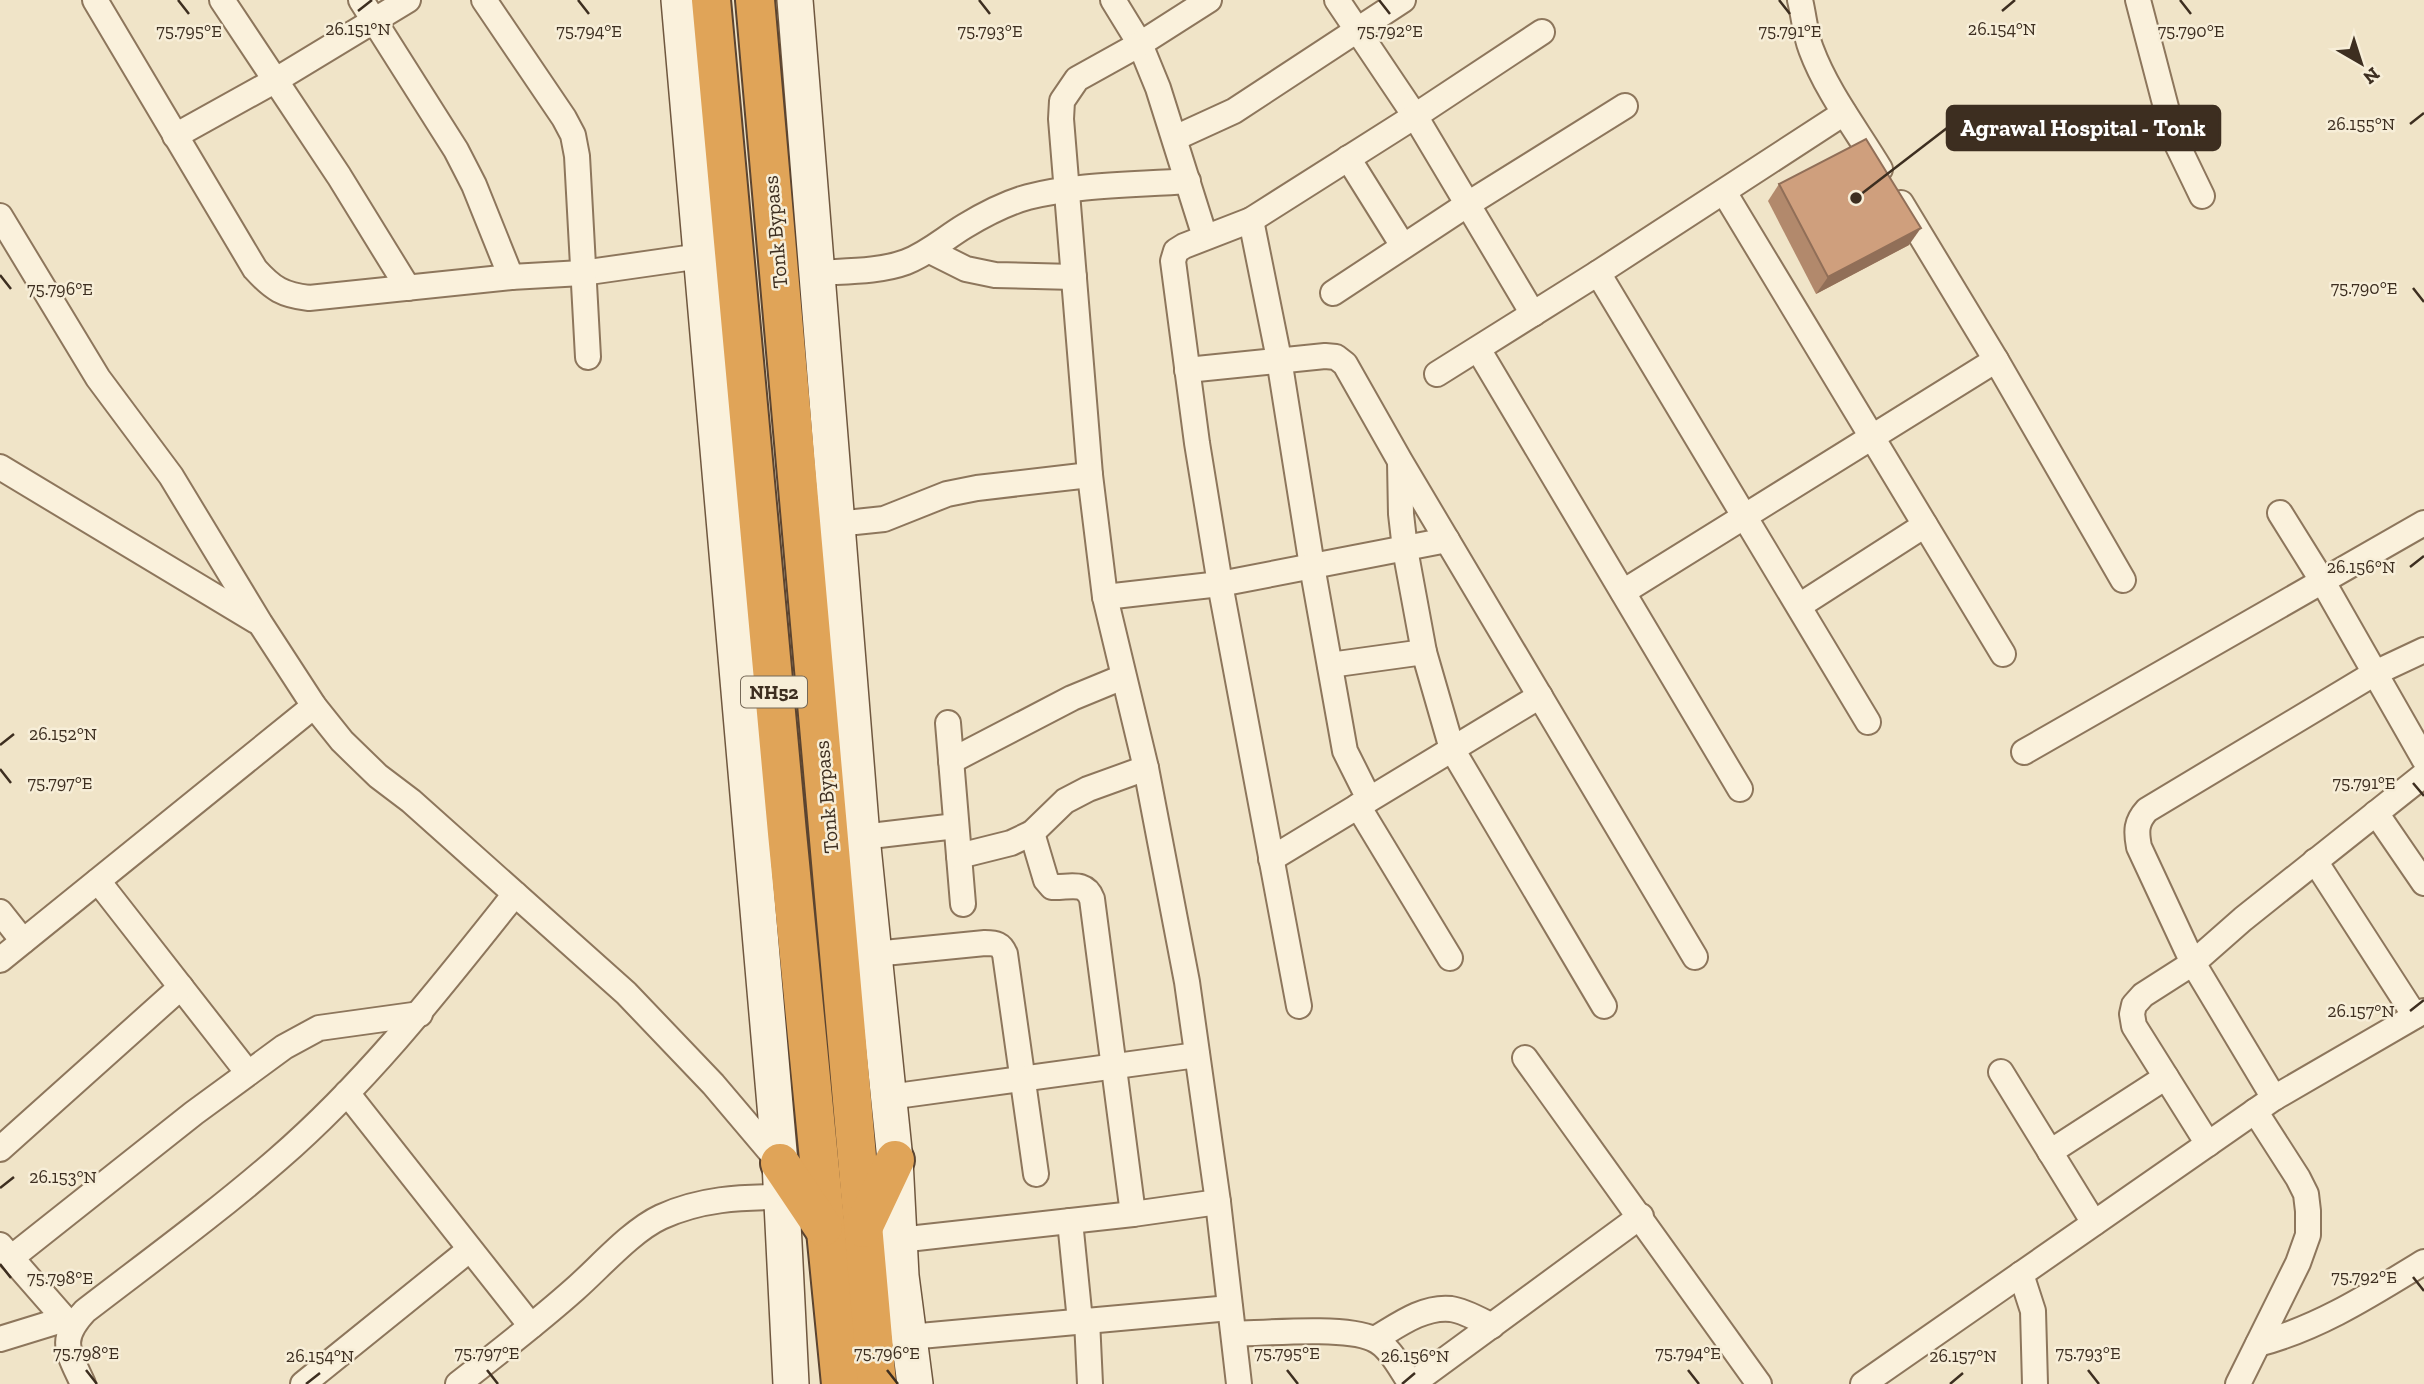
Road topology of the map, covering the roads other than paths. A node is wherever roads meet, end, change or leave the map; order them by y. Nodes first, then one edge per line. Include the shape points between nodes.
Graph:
1 (95, 0) edge
2 (222, 0) edge
3 (361, 0) edge
4 (408, 0) edge
5 (484, 0) edge
6 (679, 0) edge
7 (712, 0) edge
8 (755, 0) edge
9 (795, 0) edge
10 (1113, 0) edge
11 (1209, 0) edge
12 (1337, 0) edge
13 (1403, 0) edge
14 (1800, 0) edge
15 (2138, 0) edge
16 (375, 21) junction
17 (1357, 30) junction
18 (1542, 32) dead end
19 (1140, 44) junction
20 (276, 80) junction
21 (1625, 106) dead end
22 (1844, 113) junction
23 (1415, 116) junction
24 (176, 136) junction
25 (1175, 138) junction
26 (1348, 159) junction
27 (1188, 181) junction
28 (1067, 190) junction
29 (1724, 192) junction
30 (2202, 196) dead end
31 (1468, 204) junction
32 (0, 216) edge
33 (1251, 220) junction
34 (1205, 237) junction
35 (1403, 246) junction
36 (930, 251) junction
37 (701, 256) junction
38 (582, 273) junction
39 (816, 273) junction
40 (1598, 273) junction
41 (511, 277) junction
42 (1074, 277) junction
43 (408, 288) junction
44 (1333, 293) dead end
45 (1533, 314) junction
46 (1478, 349) junction
47 (588, 357) dead end
48 (1279, 359) junction
49 (1996, 360) junction
50 (1188, 370) junction
51 (1437, 374) dead end
52 (1872, 435) junction
53 (1400, 461) junction
54 (0, 467) edge
55 (1090, 475) junction
56 (2280, 513) dead end
57 (1744, 516) junction
58 (2424, 523) edge
59 (836, 524) junction
60 (1925, 525) junction
61 (1447, 540) junction
62 (1405, 549) junction
63 (1312, 566) junction
64 (2123, 580) dead end
65 (2323, 582) junction
66 (1220, 584) junction
67 (1623, 592) junction
68 (1105, 597) junction
69 (1798, 606) junction
70 (260, 623) junction
71 (2424, 650) edge
72 (1424, 652) junction
73 (2003, 654) dead end
74 (1330, 665) junction
75 (2375, 673) junction
76 (1124, 677) junction
77 (1540, 696) junction
78 (314, 706) junction
79 (1868, 722) dead end
80 (948, 723) dead end
81 (1452, 749) junction
82 (2024, 752) dead end
83 (2424, 759) edge
84 (951, 761) junction
85 (1146, 768) junction
86 (2424, 775) edge
87 (1740, 789) dead end
88 (1364, 802) junction
89 (2376, 813) junction
90 (957, 826) junction
91 (1031, 833) junction
92 (862, 837) junction
93 (959, 856) junction
94 (1271, 859) junction
95 (2315, 861) junction
96 (98, 881) junction
97 (2424, 883) edge
98 (515, 894) junction
99 (963, 904) dead end
100 (0, 912) edge
101 (23, 941) junction
102 (874, 954) junction
103 (1695, 957) dead end
104 (1450, 958) dead end
105 (0, 960) edge
106 (2193, 963) junction
107 (181, 987) junction
108 (1299, 1006) dead end
109 (1604, 1006) dead end
110 (420, 1014) junction
111 (2420, 1014) edge
112 (1197, 1055) junction
113 (1525, 1058) dead end
114 (1112, 1067) junction
115 (2001, 1072) dead end
116 (248, 1073) junction
117 (2166, 1077) junction
118 (1023, 1079) junction
119 (347, 1093) junction
120 (888, 1097) junction
121 (2264, 1105) junction
122 (2208, 1144) junction
123 (0, 1149) edge
124 (2050, 1152) junction
125 (895, 1160) junction
126 (1036, 1174) dead end
127 (781, 1180) junction
128 (1218, 1202) junction
129 (1133, 1214) junction
130 (1641, 1216) junction
131 (1070, 1221) junction
132 (2094, 1223) junction
133 (863, 1228) junction
134 (826, 1232) junction
135 (899, 1240) junction
136 (469, 1250) junction
137 (5, 1251) edge
138 (2424, 1262) edge
139 (2021, 1274) junction
140 (1230, 1308) junction
141 (1084, 1320) junction
142 (68, 1323) junction
143 (1492, 1325) junction
144 (531, 1326) junction
145 (1234, 1334) junction
146 (909, 1337) junction
147 (0, 1339) edge
148 (1375, 1339) junction
149 (2258, 1344) junction
150 (1874, 1381) edge
151 (83, 1384) edge
152 (303, 1384) edge
153 (458, 1384) edge
154 (791, 1384) edge
155 (841, 1384) edge
156 (877, 1384) edge
157 (915, 1384) edge
158 (1090, 1384) edge
159 (1239, 1384) edge
160 (1412, 1384) edge
161 (1759, 1384) edge
162 (2035, 1384) edge
163 (2238, 1384) edge

1 - 24 street
2 - 20 street
3 - 16 street
4 - 16 street
5 - 38 street via 572,135
6 - 37 street
7 - 134 highway, NH52
8 - 133 highway, Tonk Bypass / NH52
9 - 39 street
10 - 19 street
11 - 19 street
12 - 17 street
13 - 17 street
14 - 22 street via 1810,47
15 - 30 street via 2174,138
16 - 20 street
16 - 41 street via 474,185
17 - 23 street
17 - 25 street via 1234,111
18 - 23 street
19 - 25 street
19 - 28 street via 1077,79 1062,101
20 - 24 street
20 - 43 street
21 - 31 street
22 - 29 street
22 - 49 street
23 - 26 street
23 - 31 street
24 - 43 street via 269,285 288,295 310,298
25 - 27 street
26 - 33 street
26 - 35 street
27 - 28 street
27 - 34 street
28 - 36 street via 1000,207
28 - 42 street
29 - 40 street
29 - 52 street
31 - 35 street
31 - 45 street
32 - 70 street via 98,378 171,476
33 - 34 street
33 - 48 street
34 - 50 street via 1176,251 1173,261
35 - 44 street
36 - 39 street via 904,263
36 - 42 street via 966,269 995,275
37 - 38 street
37 - 127 street
38 - 41 street
38 - 47 street
39 - 59 street
40 - 45 street
40 - 57 street
41 - 43 street
42 - 55 street
45 - 46 street
46 - 51 street
46 - 67 street
48 - 50 street
48 - 53 street via 1325,356 1345,364
48 - 63 street
49 - 52 street
49 - 64 street
50 - 66 street
52 - 57 street
52 - 60 street
53 - 61 street
53 - 62 street
54 - 70 street
55 - 59 street via 977,488 947,494 884,519
55 - 68 street
56 - 65 street
57 - 67 street
57 - 69 street
58 - 65 street
59 - 92 street
60 - 69 street
60 - 73 street
61 - 62 street
61 - 77 street
62 - 63 street
62 - 72 street
63 - 66 street
63 - 74 street
65 - 75 street
65 - 82 street
66 - 68 street
66 - 94 street
67 - 87 street
68 - 76 street
69 - 79 street
70 - 78 street
71 - 75 street
72 - 74 street
72 - 81 street
74 - 88 street via 1345,751
75 - 83 street
75 - 106 street via 2147,810 2138,820 2139,847
76 - 84 street via 1072,698
76 - 85 street
77 - 81 street
77 - 103 street
78 - 96 street
78 - 98 street via 378,776
80 - 84 street
81 - 88 street
81 - 109 street
84 - 90 street
85 - 91 street via 1065,801
85 - 112 street
86 - 89 street
88 - 94 street
88 - 104 street
89 - 95 street
89 - 97 street
90 - 92 street
90 - 93 street
91 - 93 street
91 - 114 street via 1052,887 1082,886 1092,898
92 - 102 street
93 - 99 street
94 - 108 street
95 - 106 street
95 - 111 street
96 - 101 street
96 - 107 street
98 - 110 street
98 - 127 street via 626,992 713,1084
100 - 101 street
101 - 105 street
102 - 118 street via 985,943 1002,947
102 - 120 street
106 - 117 street via 2134,1005 2134,1026
106 - 121 street
107 - 116 street
107 - 123 street
110 - 116 street via 319,1028
110 - 119 street
111 - 121 street
112 - 114 street
112 - 128 street
113 - 130 street
114 - 118 street
114 - 129 street
115 - 124 street
116 - 137 street
117 - 122 street
117 - 124 street
118 - 120 street
118 - 126 street
119 - 136 street
119 - 142 street via 279,1159
120 - 125 street
121 - 122 street
121 - 149 street via 2306,1194 2308,1235
122 - 132 street
124 - 132 street
125 - 133 highway
125 - 135 street
127 - 134 highway
127 - 144 street via 659,1218 608,1256
127 - 154 street
128 - 129 street
128 - 140 street
129 - 131 street
130 - 143 street
130 - 161 street
131 - 135 street
131 - 141 street
132 - 139 street
133 - 156 highway, Tonk Bypass / NH52
134 - 155 highway, NH52
135 - 146 street
136 - 144 street
136 - 152 street
137 - 142 street
138 - 149 street via 2309,1328
139 - 150 street
139 - 162 street via 2033,1311
140 - 141 street
140 - 145 street
141 - 146 street
141 - 158 street
142 - 147 street
142 - 151 street via 70,1355
143 - 148 street via 1452,1309 1431,1310
143 - 160 street
144 - 153 street
145 - 148 street via 1349,1332
145 - 159 street
146 - 157 street
148 - 160 street
149 - 163 street

